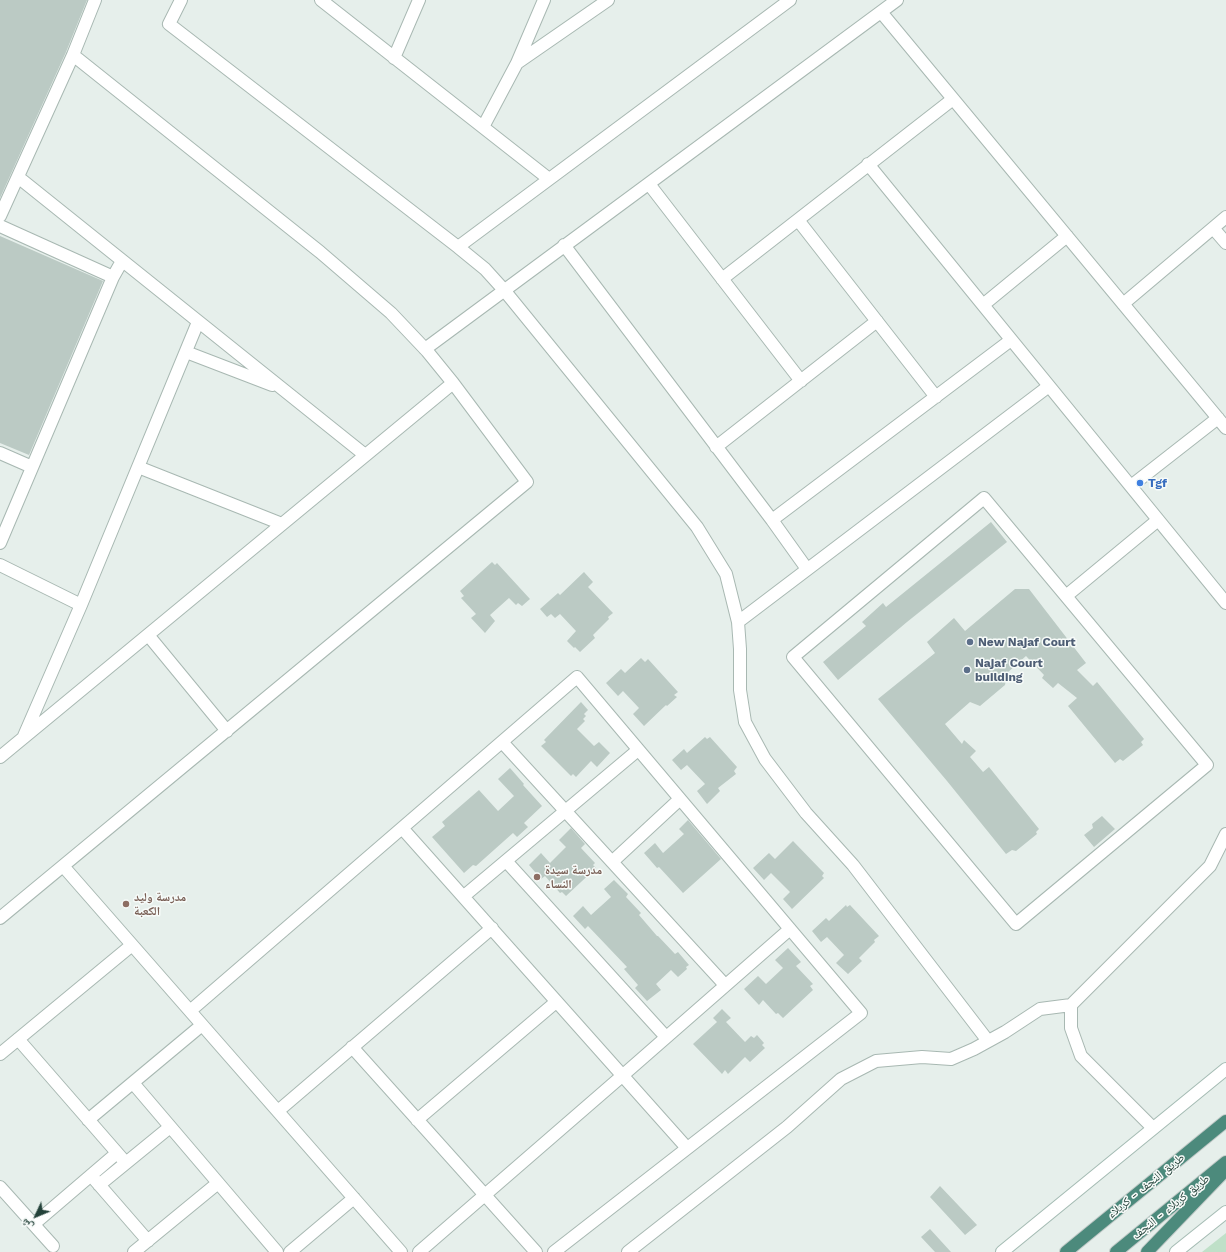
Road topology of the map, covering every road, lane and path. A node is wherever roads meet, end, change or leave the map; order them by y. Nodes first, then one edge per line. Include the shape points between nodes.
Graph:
1 (95, 0) edge
2 (181, 0) edge
3 (321, 0) edge
4 (419, 0) edge
5 (544, 0) edge
6 (608, 0) edge
7 (790, 0) edge
8 (897, 0) edge
9 (881, 12) junction
10 (73, 55) junction
11 (394, 58) junction
12 (517, 63) junction
13 (954, 100) junction
14 (483, 127) junction
15 (868, 164) junction
16 (18, 177) junction
17 (550, 179) junction
18 (649, 184) junction
19 (0, 216) edge
20 (1226, 217) edge
21 (798, 220) junction
22 (0, 226) edge
23 (1213, 228) junction
24 (1067, 236) junction
25 (1226, 243) edge
26 (564, 245) junction
27 (458, 246) junction
28 (122, 261) junction
29 (113, 278) junction
30 (722, 279) junction
31 (504, 290) junction
32 (1123, 304) junction
33 (983, 305) junction
34 (877, 321) junction
35 (198, 322) junction
36 (1011, 340) junction
37 (425, 349) junction
38 (186, 352) junction
39 (801, 381) junction
40 (453, 383) junction
41 (1049, 386) junction
42 (283, 389) junction
43 (936, 397) junction
44 (1222, 423) edge
45 (716, 446) junction
46 (0, 453) edge
47 (365, 455) junction
48 (32, 467) junction
49 (138, 467) junction
50 (1131, 486) junction
51 (772, 520) junction
52 (1158, 520) junction
53 (282, 524) junction
54 (0, 543) edge
55 (0, 565) edge
56 (807, 569) junction
57 (1066, 596) junction
58 (1226, 603) edge
59 (81, 605) junction
60 (738, 622) junction
61 (148, 635) junction
62 (227, 731) junction
63 (23, 739) junction
64 (502, 742) junction
65 (638, 750) junction
66 (0, 758) edge
67 (680, 799) junction
68 (565, 811) junction
69 (402, 828) junction
70 (1226, 834) edge
71 (506, 861) junction
72 (612, 862) junction
73 (63, 866) junction
74 (464, 896) junction
75 (0, 918) edge
76 (492, 928) junction
77 (790, 929) junction
78 (132, 945) junction
79 (725, 985) junction
80 (556, 1002) junction
81 (1071, 1005) junction
82 (190, 1012) junction
83 (202, 1025) junction
84 (666, 1037) junction
85 (18, 1039) junction
86 (988, 1041) junction
87 (352, 1047) junction
88 (0, 1054) edge
89 (1226, 1069) edge
90 (622, 1076) junction
91 (132, 1083) junction
92 (278, 1111) junction
93 (88, 1120) junction
94 (417, 1120) junction
95 (1226, 1121) edge
96 (170, 1127) junction
97 (1153, 1128) junction
98 (687, 1148) junction
99 (117, 1153) junction
100 (1226, 1162) edge
101 (126, 1163) junction
102 (1226, 1170) edge
103 (90, 1175) junction
104 (218, 1184) junction
105 (99, 1185) junction
106 (0, 1187) edge
107 (484, 1195) junction
108 (354, 1198) junction
109 (1226, 1212) edge
110 (34, 1224) junction
111 (148, 1241) junction
112 (52, 1250) edge
113 (134, 1252) edge
114 (277, 1252) edge
115 (290, 1252) edge
116 (402, 1252) edge
117 (419, 1252) edge
118 (536, 1252) edge
119 (554, 1252) edge
120 (628, 1252) edge
121 (1002, 1252) edge
122 (1066, 1252) edge
123 (1116, 1252) edge
124 (1147, 1252) edge
125 (1176, 1252) edge

1 - 10 street
2 - 27 street via 169,24
3 - 11 street
4 - 11 street
5 - 12 street
6 - 12 street
7 - 17 street
8 - 9 street
9 - 13 street
9 - 18 street
10 - 16 street
10 - 37 street via 350,276 391,313
11 - 14 street
12 - 14 street
13 - 15 street
13 - 24 street
14 - 17 street
15 - 21 street
15 - 33 street
16 - 19 street
16 - 28 street
17 - 27 street
18 - 26 street
18 - 30 street
20 - 23 street
21 - 30 street
21 - 34 street
22 - 29 street
23 - 25 street
23 - 32 street
24 - 32 street
24 - 33 street
26 - 31 street
26 - 45 street
27 - 31 street via 485,269
28 - 29 street
28 - 35 street
29 - 48 street
30 - 39 street
31 - 37 street
31 - 60 street via 697,527 726,574
32 - 44 street
33 - 36 street
34 - 39 street
34 - 43 street
35 - 38 street
35 - 42 street
36 - 41 street
36 - 43 street
37 - 40 street
38 - 42 street
38 - 49 street
39 - 45 street
40 - 47 street
40 - 62 street via 526,482
41 - 50 street
41 - 56 street
42 - 47 street
43 - 51 street
44 - 50 street
45 - 51 street
46 - 48 street
47 - 53 street
48 - 54 street
49 - 53 street
49 - 59 street
50 - 52 street
51 - 56 street
52 - 57 street
52 - 58 street
53 - 61 street
55 - 59 street
56 - 60 street
57 - 57 street via 1207,765 1016,924 794,657 984,498
59 - 63 street
60 - 86 street via 740,690 745,722 765,759 806,813 852,865
61 - 62 street
61 - 63 street
62 - 73 street
63 - 66 street
64 - 65 street via 576,677
64 - 68 street
64 - 69 street
65 - 67 street
65 - 68 street
67 - 72 street
67 - 77 street
68 - 71 street
68 - 72 street
69 - 74 street
69 - 82 street
70 - 81 street via 1210,866
71 - 74 street
71 - 84 street
72 - 79 street
73 - 75 street
73 - 78 street
74 - 76 street
76 - 80 street
76 - 87 street
77 - 79 street
77 - 98 street via 861,1013
78 - 82 street
78 - 85 street
79 - 84 street
80 - 90 street
80 - 94 street
81 - 86 street via 1040,1009
81 - 97 street via 1071,1028 1081,1056
82 - 83 street
83 - 91 street
83 - 92 street
84 - 90 street
85 - 88 street
85 - 93 street
86 - 120 street via 951,1059 922,1057 876,1061 841,1079 787,1127
87 - 92 street
87 - 94 street
89 - 97 street
90 - 98 street
90 - 107 street
91 - 93 street
91 - 96 street
92 - 108 street
93 - 99 street
94 - 107 street
95 - 122 highway, طريق النجف - کربلاء
96 - 101 street
96 - 104 street
97 - 121 street
98 - 119 street
99 - 101 street
99 - 103 street
100 - 123 highway, طريق کربلاء - النجف
101 - 105 street
102 - 124 highway
103 - 105 street
103 - 110 street
104 - 111 street
104 - 114 street
105 - 111 street
106 - 110 street
107 - 117 street
107 - 118 street
108 - 115 street
108 - 116 street
109 - 125 street
110 - 112 street
111 - 113 street

